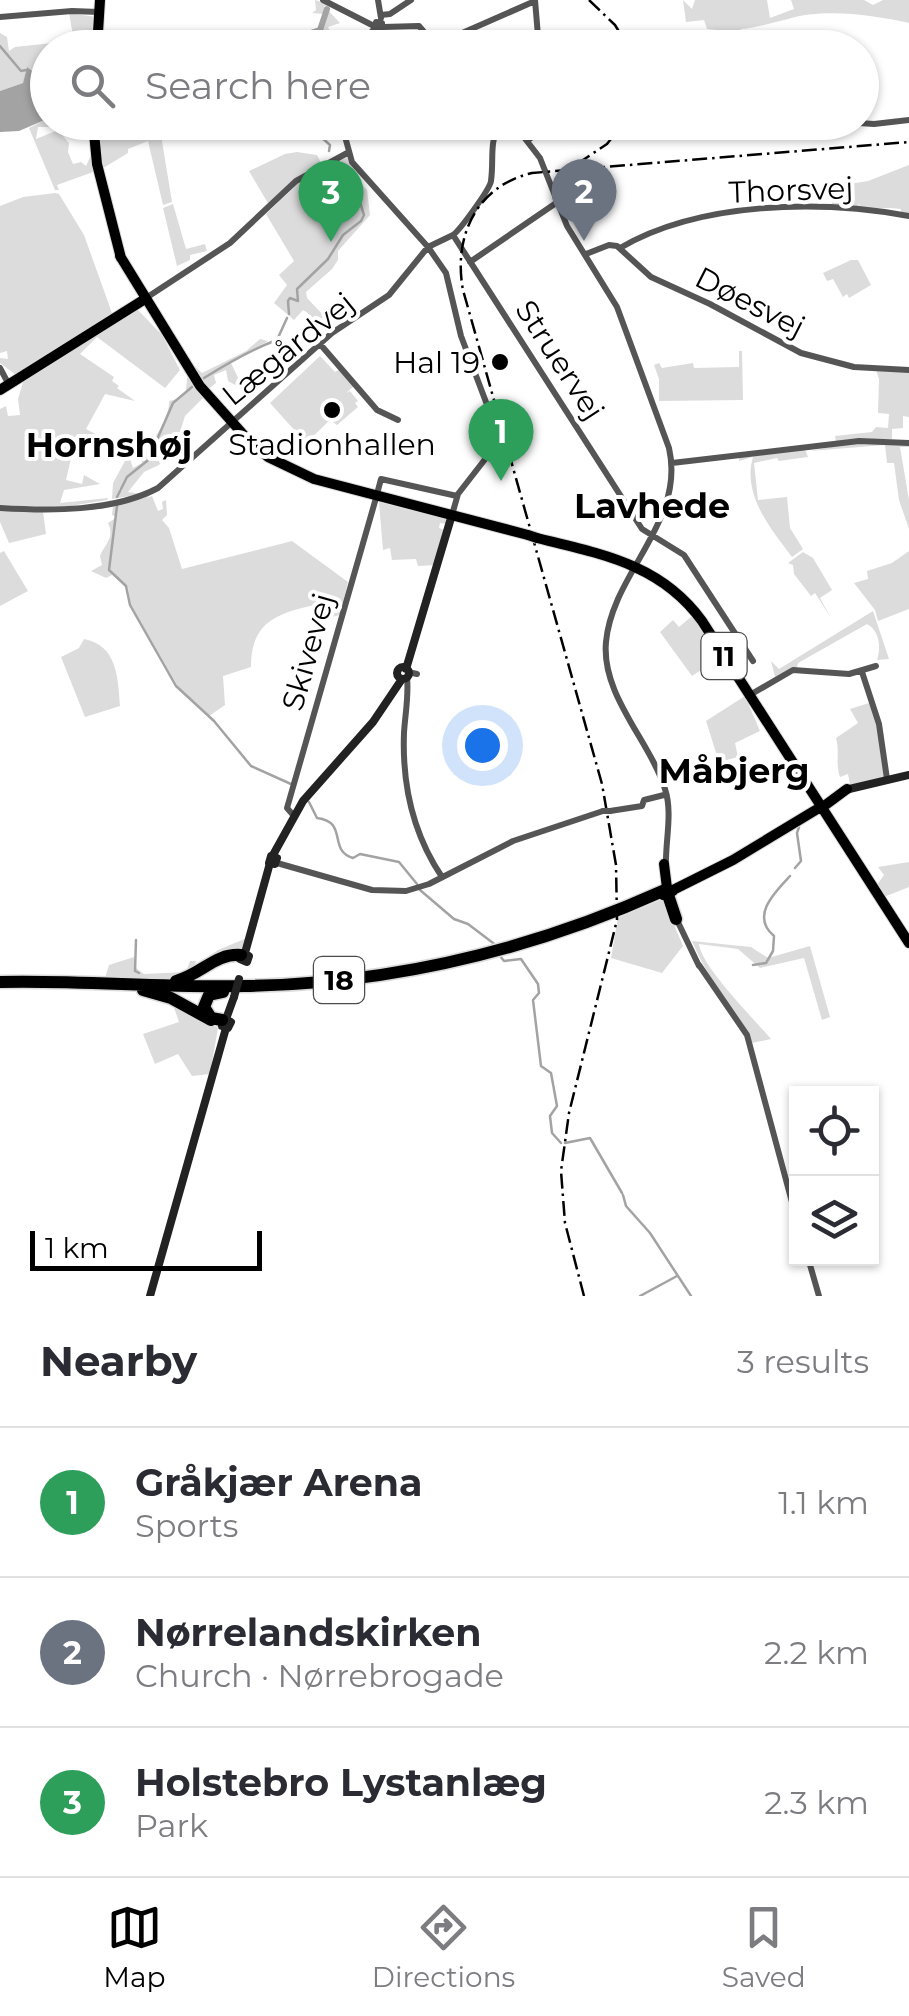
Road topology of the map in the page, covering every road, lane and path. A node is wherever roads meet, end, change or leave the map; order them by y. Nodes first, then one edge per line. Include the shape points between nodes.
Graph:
1 (378, 0) edge
2 (411, 0) edge
3 (535, 0) edge
4 (327, 2) edge
5 (99, 6) edge
6 (0, 17) edge
7 (378, 24) junction
8 (373, 30) edge
9 (426, 30) edge
10 (468, 30) edge
11 (537, 30) edge
12 (909, 120) edge
13 (879, 123) edge
14 (95, 140) edge
15 (346, 140) edge
16 (492, 140) edge
17 (529, 140) edge
18 (349, 151) junction
19 (558, 201) junction
20 (909, 216) edge
21 (453, 235) junction
22 (426, 248) junction
23 (620, 248) junction
24 (586, 254) junction
25 (470, 262) junction
26 (143, 299) junction
27 (320, 344) junction
28 (909, 370) edge
29 (3, 381) edge
30 (398, 420) dead end
31 (232, 422) junction
32 (909, 442) edge
33 (672, 463) junction
34 (377, 496) junction
35 (457, 496) junction
36 (0, 508) edge
37 (452, 516) junction
38 (650, 535) junction
39 (635, 567) junction
40 (753, 661) dead end
41 (876, 666) dead end
42 (862, 672) junction
43 (405, 673) junction
44 (749, 696) junction
45 (909, 775) edge
46 (658, 777) junction
47 (884, 779) junction
48 (847, 789) joint
49 (664, 796) junction
50 (820, 806) junction
51 (294, 816) junction
52 (845, 843) junction
53 (274, 860) junction
54 (664, 864) joint
55 (442, 877) junction
56 (667, 891) junction
57 (676, 919) joint
58 (909, 942) edge
59 (243, 960) junction
60 (699, 966) junction
61 (427, 970) joint
62 (91, 983) junction
63 (0, 984) edge
64 (290, 984) junction
65 (310, 986) junction
66 (225, 1023) junction
67 (789, 1191) edge
68 (810, 1266) edge
69 (150, 1296) edge
70 (818, 1296) edge

1 - 7 street
2 - 7 street
3 - 10 street
3 - 11 street
4 - 7 street
5 - 6 street
7 - 8 street
7 - 9 street
12 - 13 street
14 - 26 main road, 11 via 120,256
15 - 18 street
16 - 21 street via 491,186
17 - 19 street via 542,154
18 - 22 street via 352,163
18 - 26 street via 296,181 230,244
19 - 24 street
19 - 25 street
20 - 23 street, Thorsvej via 854,208 736,210 648,233
21 - 22 street
21 - 25 street, Struervej
22 - 27 street, Lægårdvej via 389,295
22 - 35 street via 447,276 492,423 486,458
23 - 24 street
23 - 28 street, Døesvej via 658,282 801,353 854,367
24 - 33 street via 616,307
25 - 38 street, Struervej
26 - 29 main road
26 - 31 main road, 11
27 - 30 street via 376,410
27 - 31 street, Lægårdvej
31 - 34 main road, 11 via 276,462
31 - 36 street, Lægårdvej via 144,495 57,509
32 - 33 street via 859,441
33 - 38 street via 672,484
34 - 35 street, Skivevej via 381,478
34 - 37 main road, 11
34 - 51 street, Skivevej via 288,808
35 - 37 street
37 - 39 main road, 11
37 - 43 main road, Skivevej
38 - 39 street
38 - 40 street, Struervej via 685,556
39 - 44 main road, 11 via 694,614
39 - 46 street via 607,632 606,662
41 - 42 street
42 - 44 street via 793,670
42 - 47 street via 879,724
43 - 51 main road, Skivevej
43 - 55 street via 408,794 419,837
44 - 50 main road, 11
44 - 50 main road, 11
45 - 47 main road
46 - 49 street
46 - 56 street via 668,800
47 - 48 main road
47 - 50 main road
48 - 50 main road
49 - 54 street
49 - 55 street via 513,841
50 - 52 main road, 11
50 - 52 main road, 11
50 - 56 main road, 18
50 - 56 main road, 18
51 - 53 main road, Skivevej
52 - 58 main road, 11
53 - 55 street via 390,892
53 - 59 main road, Skivevej
54 - 56 main road
56 - 57 highway
56 - 60 street
56 - 61 main road, 18 via 524,946
56 - 64 highway, 18 via 483,954
57 - 60 street
59 - 62 highway via 223,955 174,981
59 - 64 highway via 221,958 218,978
59 - 66 main road, Skivevej, bridge
60 - 67 street via 747,1035
61 - 65 highway, 18
62 - 63 highway, 18
62 - 64 highway, 18
62 - 65 highway, 18
62 - 66 highway via 154,992
65 - 66 highway via 211,994 205,1010
66 - 69 main road, Skivevej
68 - 70 street

